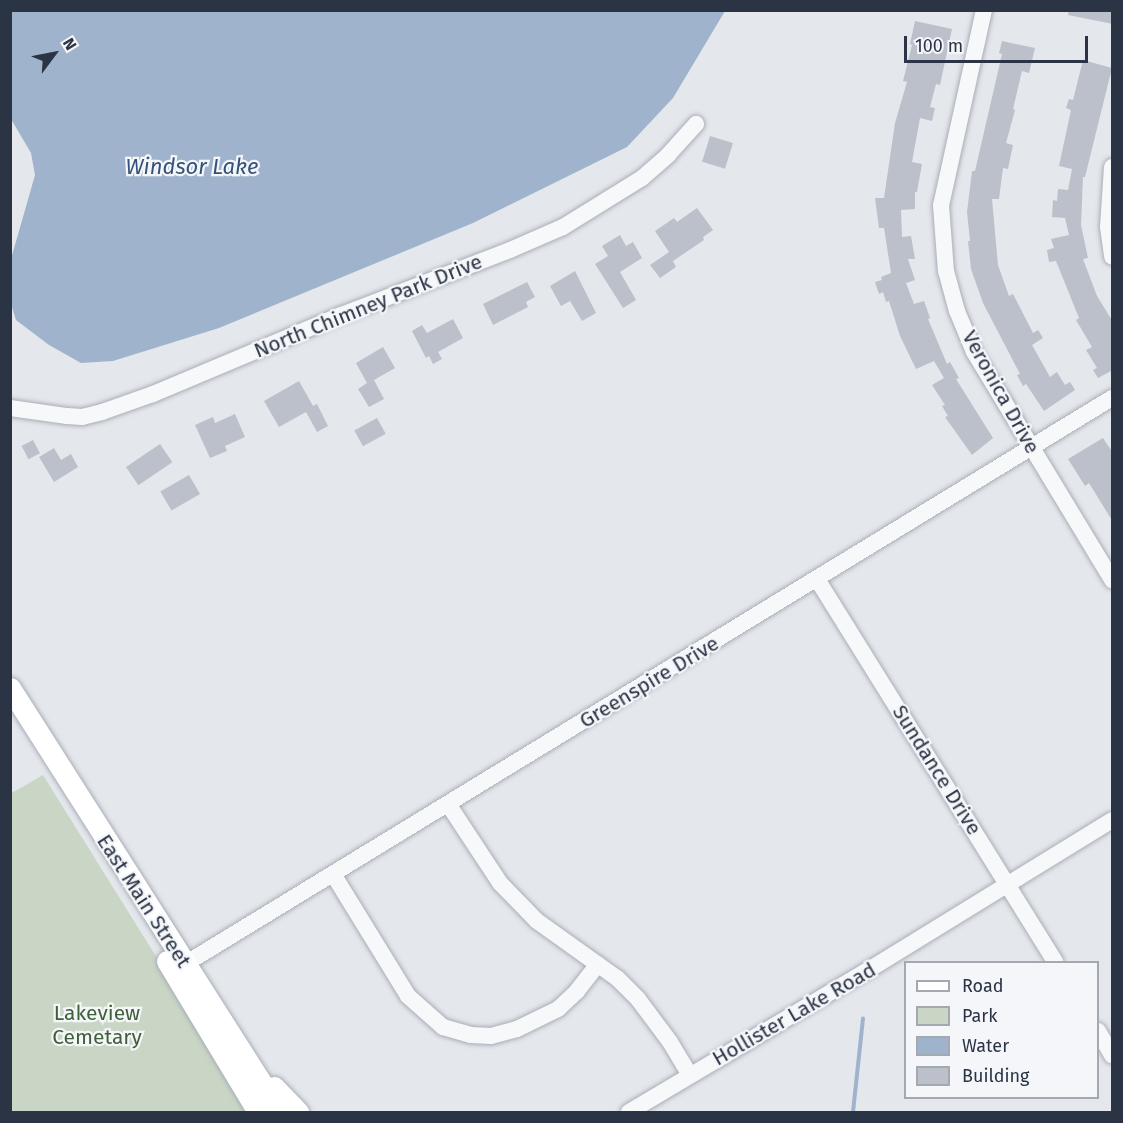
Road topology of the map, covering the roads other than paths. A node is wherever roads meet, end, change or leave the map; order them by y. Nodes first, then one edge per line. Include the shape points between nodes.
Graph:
1 (984, 10) edge
2 (696, 124) dead end
3 (1113, 167) edge
4 (1113, 257) edge
5 (1113, 398) edge
6 (10, 408) edge
7 (1031, 447) junction
8 (817, 579) junction
9 (1113, 580) edge
10 (10, 688) edge
11 (448, 804) junction
12 (1113, 820) edge
13 (105, 841) junction
14 (333, 874) junction
15 (1008, 885) junction
16 (1054, 961) edge
17 (185, 964) junction
18 (598, 964) junction
19 (1099, 1033) edge
20 (1113, 1055) edge
21 (245, 1056) junction
22 (690, 1075) junction
23 (258, 1113) edge
24 (280, 1113) edge
25 (298, 1113) edge
26 (629, 1113) edge

1 - 7 street, Veronica Drive via 941,205 946,271 974,352
2 - 6 street, North Chimney Park Drive via 642,178 563,227 510,250 102,412 82,417
3 - 4 street via 1108,227
5 - 7 street, Greenspire Drive
7 - 8 street, Greenspire Drive
7 - 9 street, Veronica Drive
8 - 11 street, Greenspire Drive
8 - 15 street, Sundance Drive
10 - 13 main road, East Main Street
11 - 14 street, Greenspire Drive
11 - 18 street via 500,883 537,921
12 - 15 street, Hollister Lake Road
13 - 17 main road, East Main Street
13 - 23 main road via 141,919
14 - 17 street, Greenspire Drive
14 - 18 street via 408,996 443,1027 491,1036 517,1029 563,1005
15 - 16 street, Sundance Drive
15 - 22 street, Hollister Lake Road
17 - 21 main road, East Main Street
18 - 22 street via 617,978 651,1016
19 - 20 street
21 - 24 main road, East Main Street
21 - 25 main road
22 - 26 street, Hollister Lake Road

